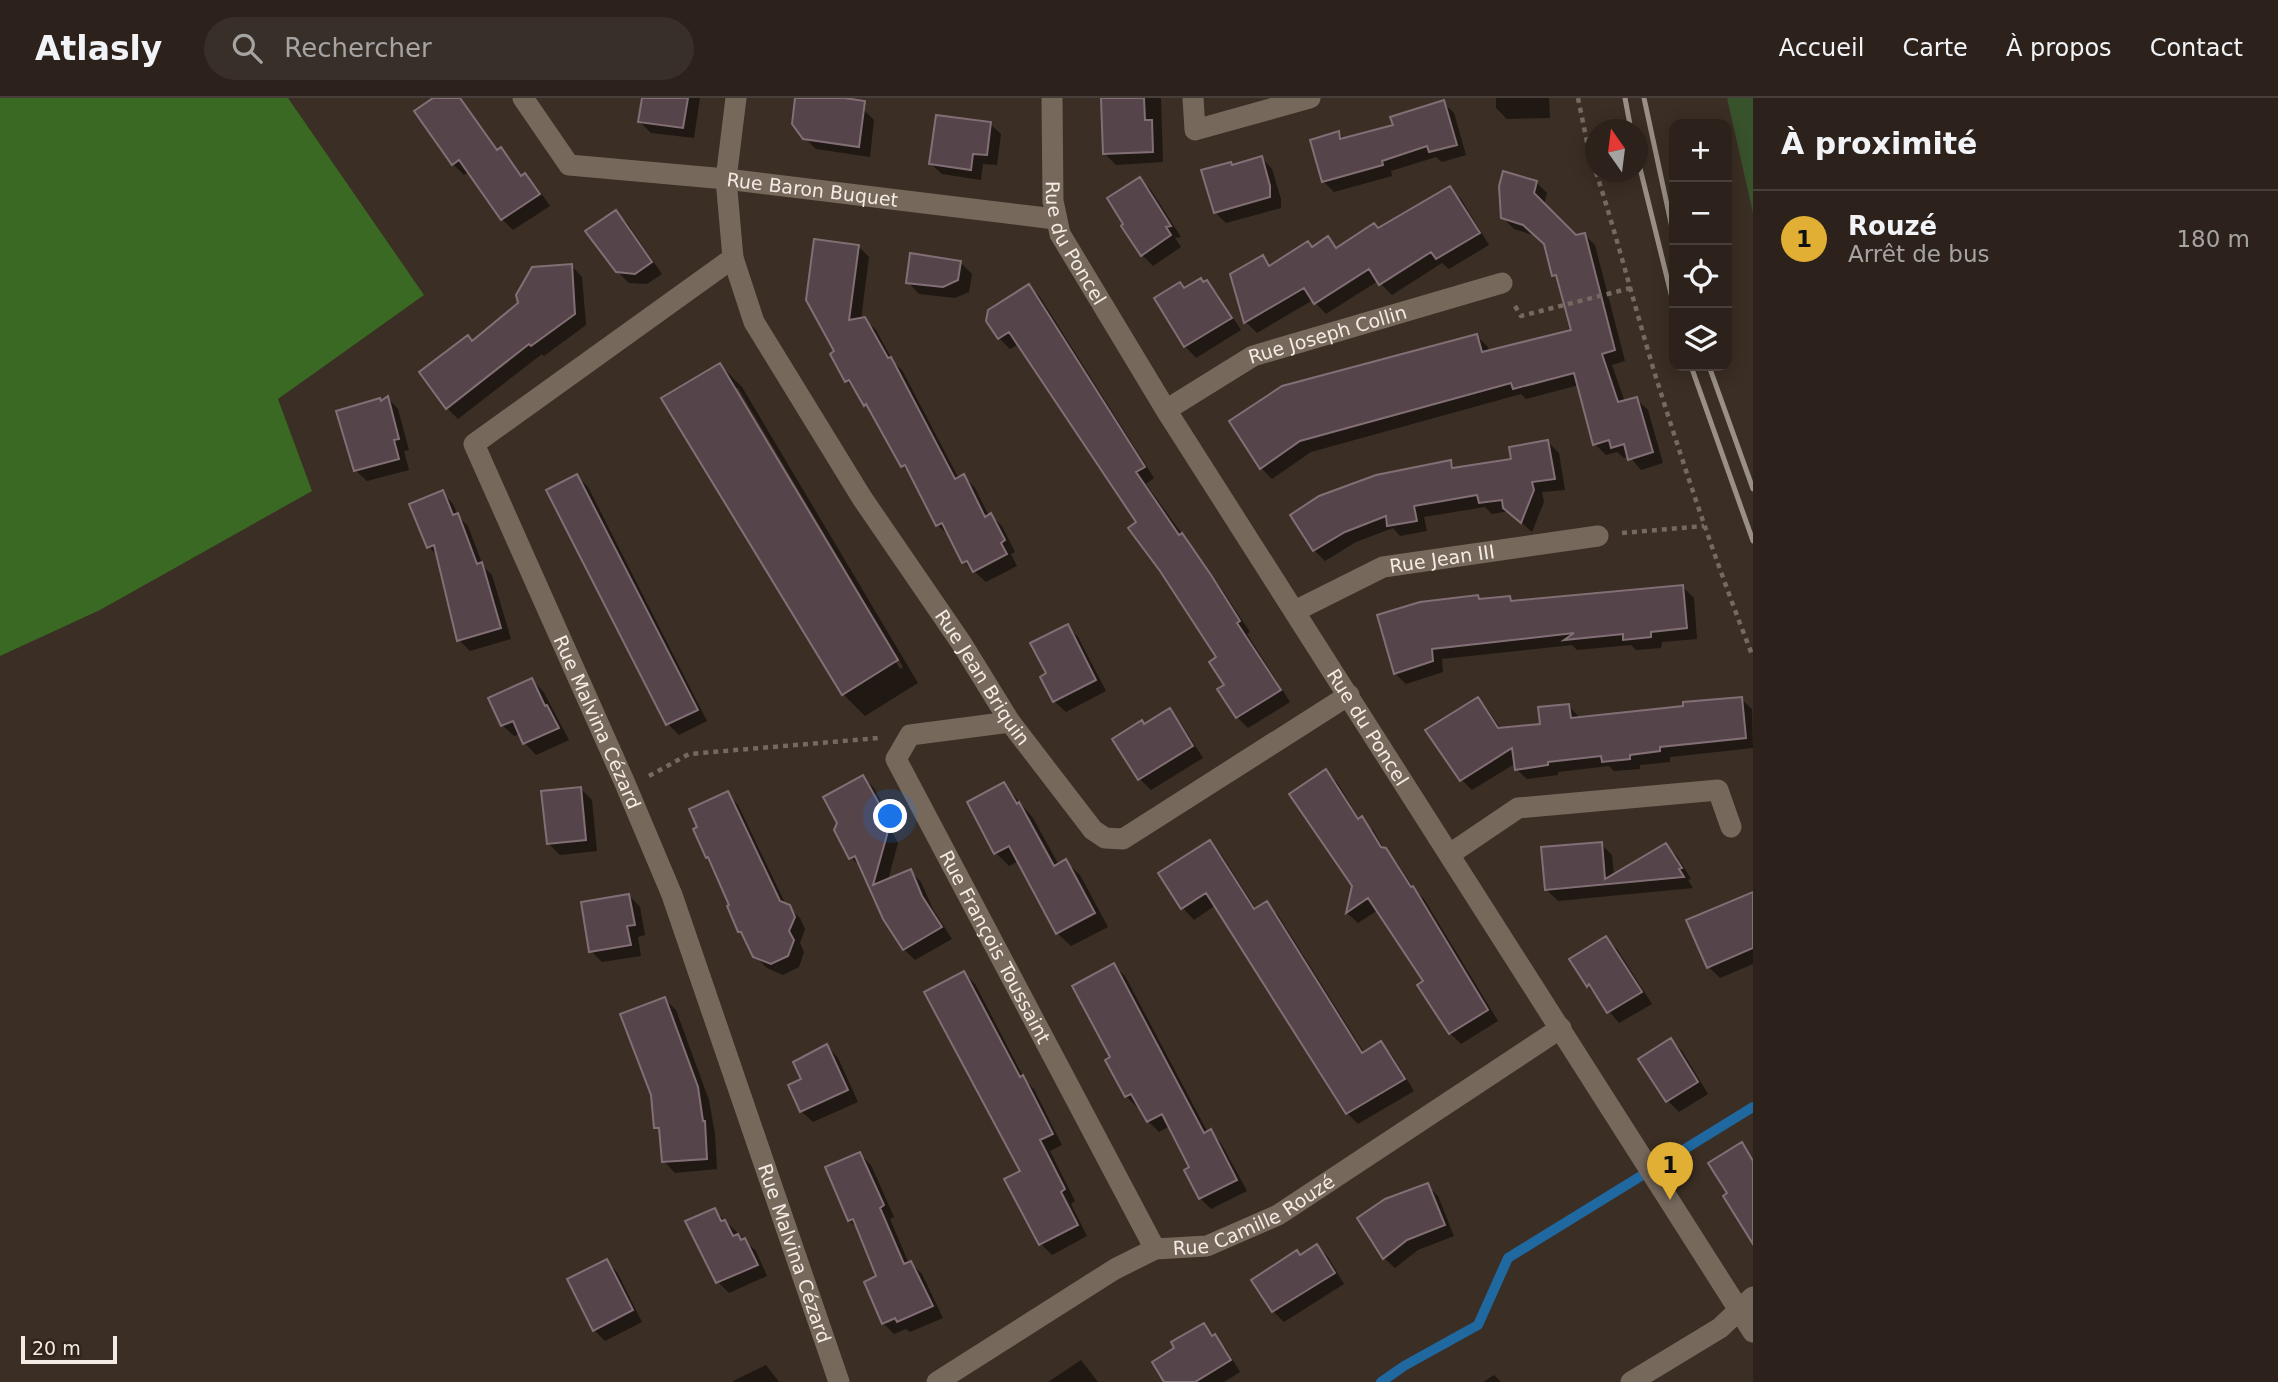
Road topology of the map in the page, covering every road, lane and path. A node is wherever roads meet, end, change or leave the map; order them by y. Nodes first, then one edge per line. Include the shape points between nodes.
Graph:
1 (523, 98) edge
2 (736, 98) edge
3 (1052, 98) edge
4 (1194, 98) edge
5 (1310, 98) edge
6 (1578, 98) edge
7 (1585, 132) edge
8 (726, 179) junction
9 (1599, 182) edge
10 (1055, 219) junction
11 (733, 258) junction
12 (1502, 283) joint
13 (1631, 288) junction
14 (1166, 410) junction
15 (1704, 526) junction
16 (1598, 537) joint
17 (1295, 611) junction
18 (1753, 657) edge
19 (1349, 695) junction
20 (1010, 722) junction
21 (910, 735) junction
22 (624, 781) junction
23 (1731, 827) dead end
24 (1450, 855) junction
25 (1561, 1028) junction
26 (1156, 1249) junction
27 (1746, 1303) edge
28 (1753, 1332) edge
29 (839, 1382) edge
30 (937, 1382) edge
31 (1631, 1382) edge

1 - 8 street, Rue Baron Buquet via 569,165
2 - 8 street
3 - 10 street, Rue du Poncel
4 - 5 street via 1195,130
6 - 7 path
8 - 10 street, Rue Baron Buquet
8 - 11 street
9 - 13 path
10 - 14 street, Rue du Poncel
11 - 20 street, Rue Jean Briquin via 754,322 862,498
11 - 22 street, Rue Malvina Cézard via 474,444
12 - 13 path via 1521,316
12 - 14 street, Rue Joseph Collin via 1253,356
13 - 15 path
14 - 17 street, Rue du Poncel
15 - 16 path
15 - 18 path
16 - 17 street, Rue Jean III via 1383,567
17 - 19 street, Rue du Poncel
19 - 20 street, Rue Jean Briquin via 1123,839 1105,838 1093,830
19 - 24 street, Rue du Poncel
20 - 21 street
21 - 22 path via 689,754 652,775
21 - 26 street, Rue François Toussaint via 896,760
22 - 29 street, Rue Malvina Cézard via 672,894
23 - 24 street via 1718,790 1518,808
24 - 25 street, Rue du Poncel
25 - 26 street, Rue Camille Rouzé via 1278,1215 1207,1246
25 - 27 street, Rue du Poncel via 1663,1190
26 - 30 street, Rue Camille Rouzé via 1115,1269
27 - 28 street, Rue du Poncel
27 - 31 street via 1720,1328

